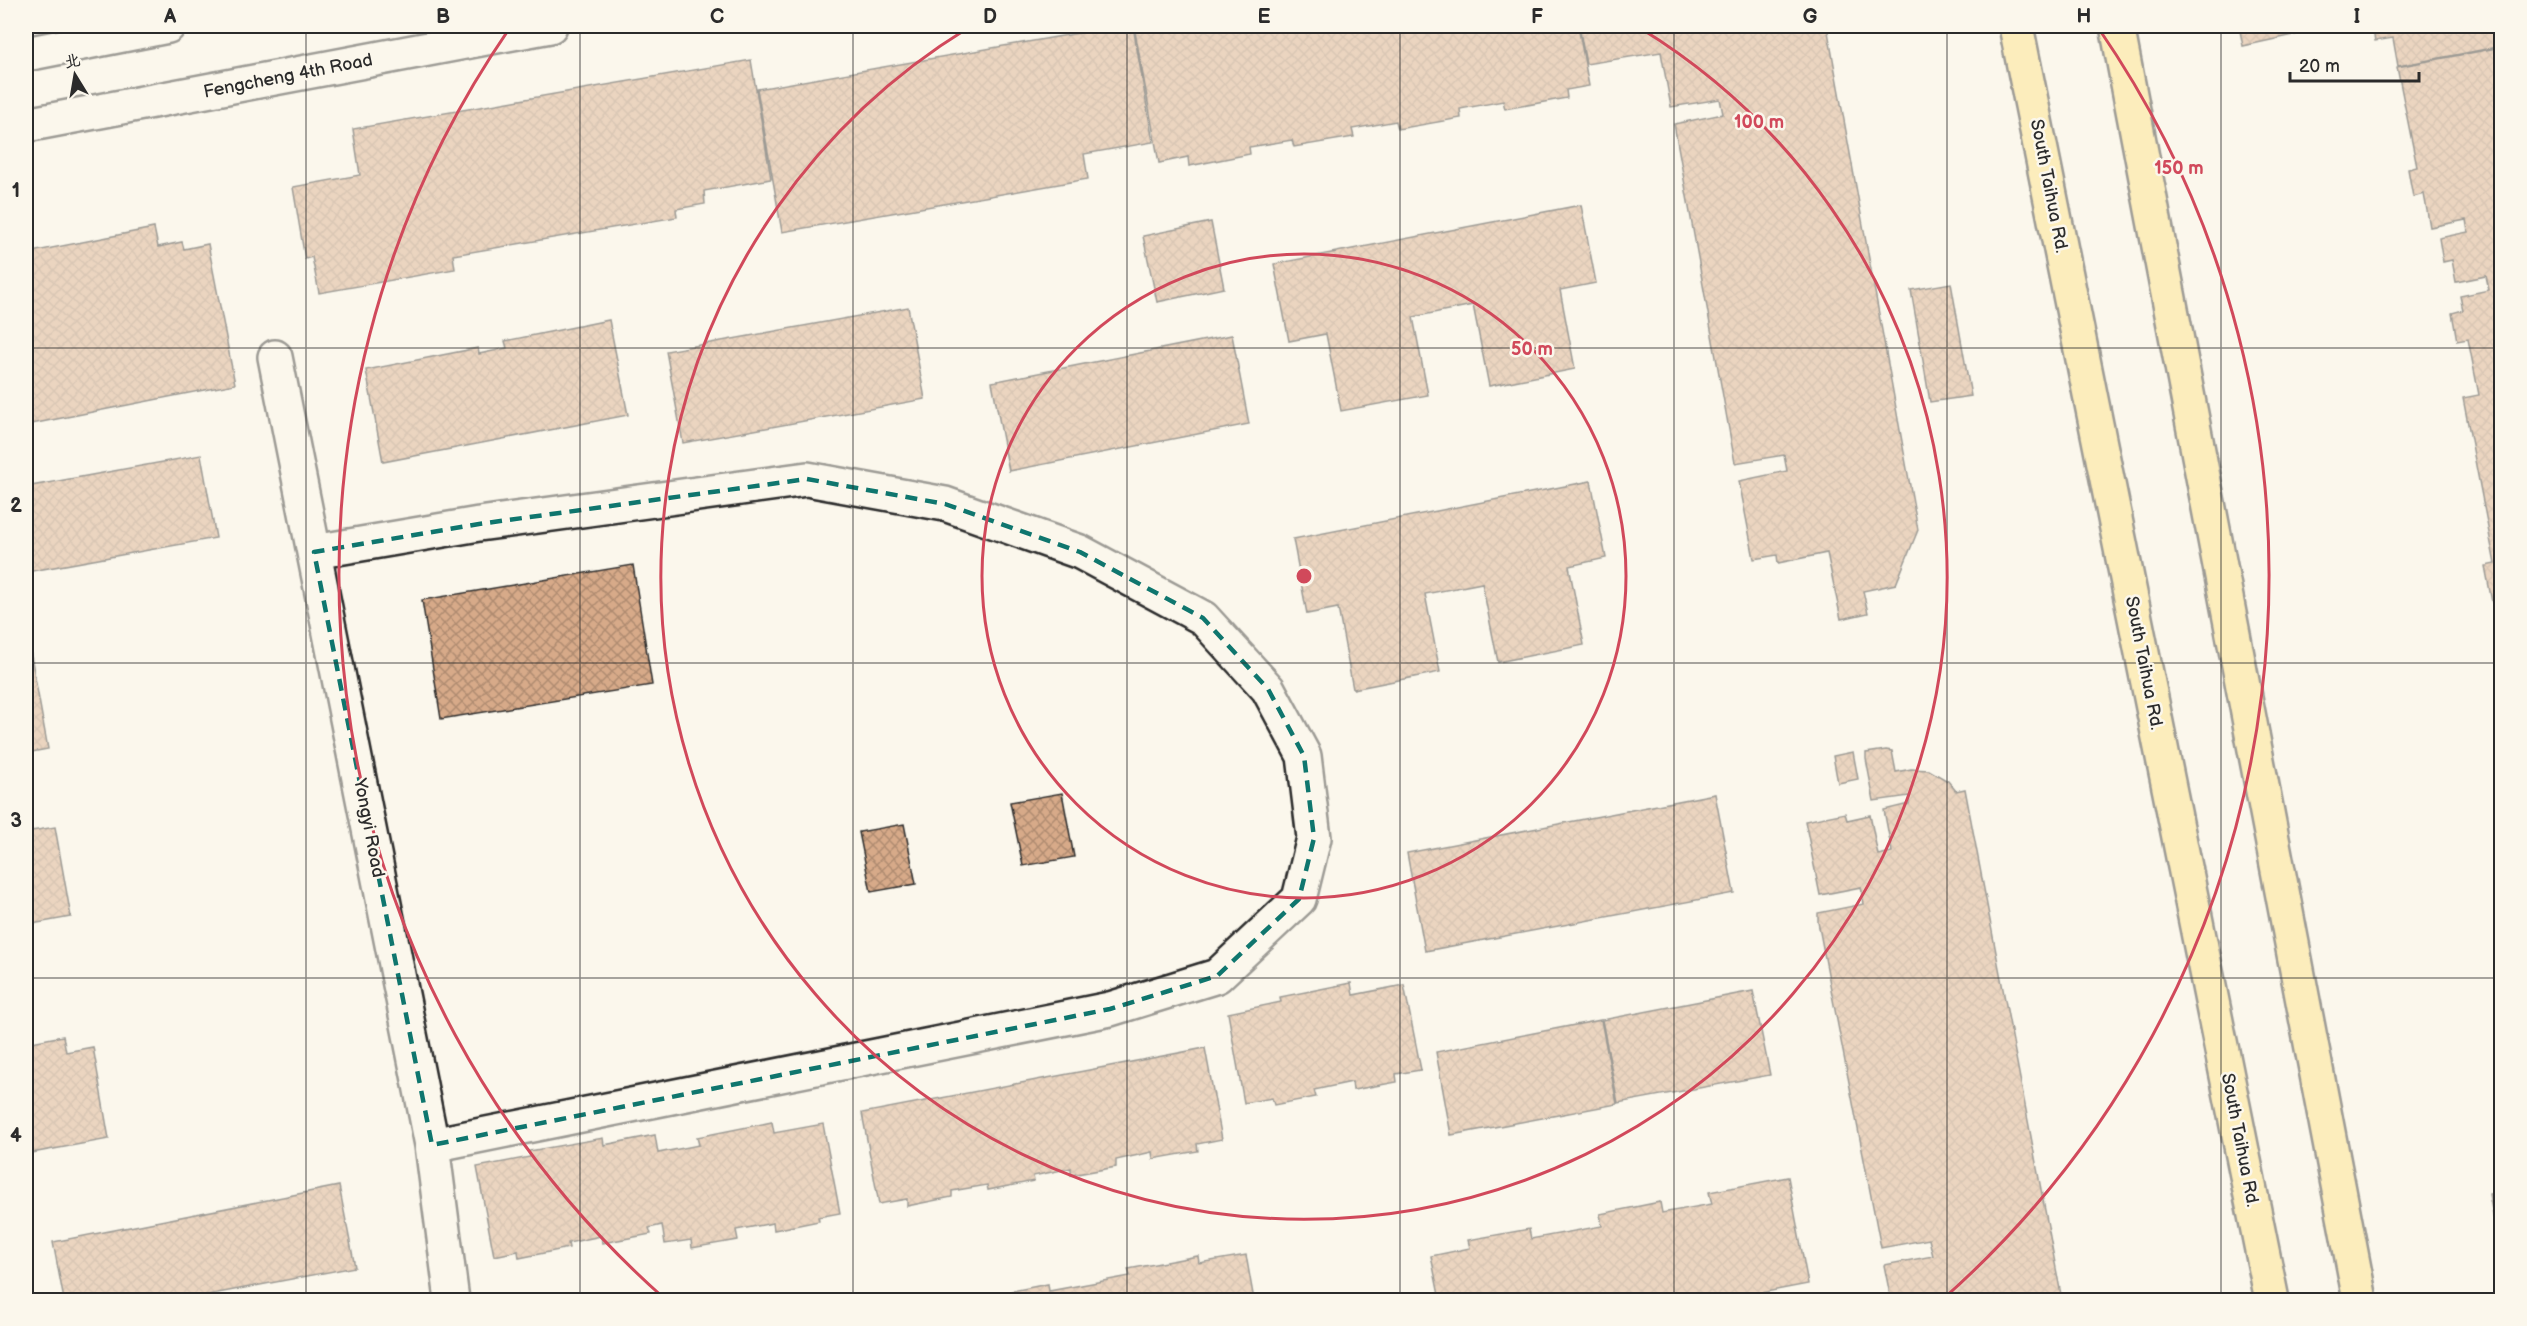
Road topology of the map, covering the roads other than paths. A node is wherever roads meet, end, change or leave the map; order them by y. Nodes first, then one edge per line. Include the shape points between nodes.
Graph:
1 (168, 26) edge
2 (550, 26) edge
3 (2016, 26) edge
4 (2117, 26) edge
5 (26, 54) edge
6 (26, 125) edge
7 (275, 357) dead end
8 (314, 552) junction
9 (432, 1145) junction
10 (452, 1300) edge
11 (2272, 1300) edge
12 (2360, 1300) edge

1 - 5 street
2 - 6 street, Fengcheng 4th Road
3 - 11 main road, South Taihua Rd.
4 - 12 main road
7 - 8 street, Yongyi Road
8 - 9 street, Yongyi Road
8 - 9 street via 479,524 807,479 945,504 1080,552 1203,618 1268,689 1304,756 1314,838 1299,898 1217,976 1110,1009
9 - 10 street, Yongyi Road

